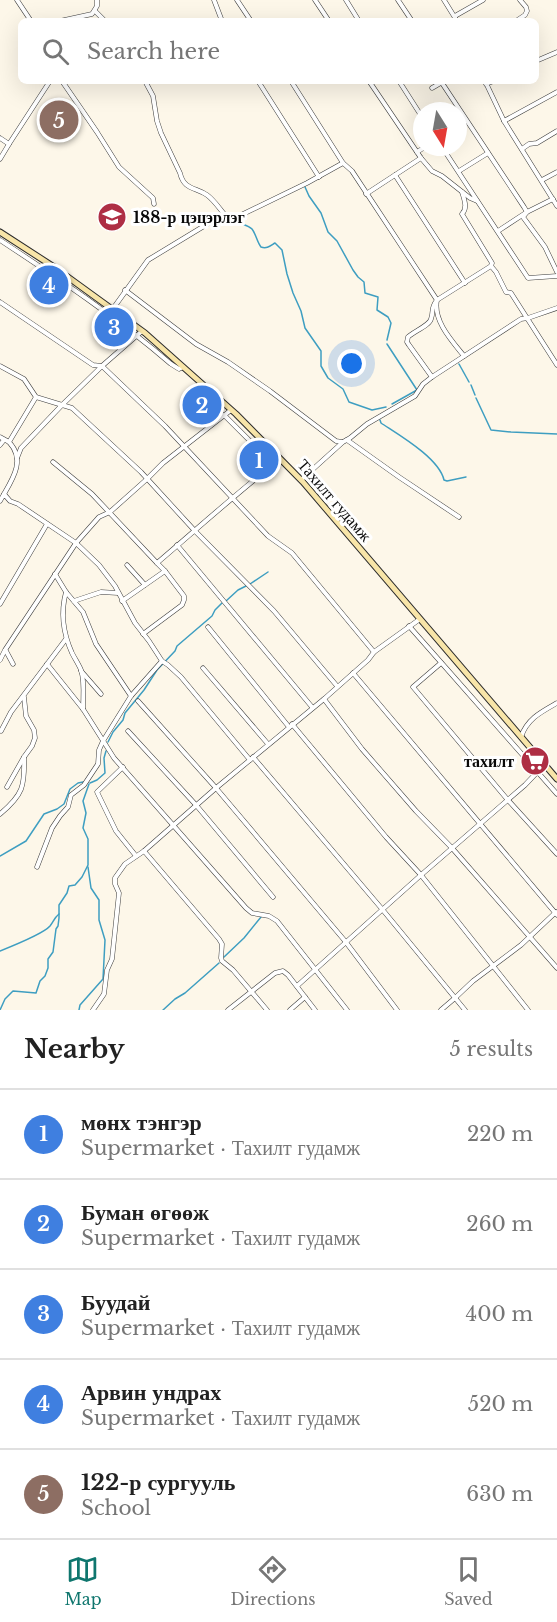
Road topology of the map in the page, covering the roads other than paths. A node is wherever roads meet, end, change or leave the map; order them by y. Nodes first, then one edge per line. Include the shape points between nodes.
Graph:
1 (17, 0) edge
2 (97, 0) edge
3 (214, 0) edge
4 (237, 0) edge
5 (315, 0) edge
6 (346, 0) edge
7 (398, 0) edge
8 (444, 0) edge
9 (483, 0) edge
10 (520, 0) edge
11 (94, 11) junction
12 (29, 18) edge
13 (70, 18) edge
14 (102, 18) edge
15 (221, 18) edge
16 (249, 18) edge
17 (327, 18) edge
18 (357, 18) edge
19 (410, 18) edge
20 (455, 18) edge
21 (457, 18) edge
22 (520, 18) edge
23 (557, 52) edge
24 (539, 61) edge
25 (48, 84) edge
26 (64, 84) edge
27 (147, 84) edge
28 (260, 84) edge
29 (293, 84) edge
30 (371, 84) edge
31 (401, 84) edge
32 (439, 84) edge
33 (444, 84) edge
34 (486, 84) edge
35 (432, 88) dead end
36 (557, 92) edge
37 (413, 103) edge
38 (504, 121) junction
39 (557, 131) edge
40 (0, 138) edge
41 (9, 144) junction
42 (413, 146) edge
43 (522, 149) junction
44 (488, 153) junction
45 (448, 156) edge
46 (421, 158) joint
47 (0, 159) edge
48 (344, 163) junction
49 (459, 171) junction
50 (557, 172) edge
51 (395, 175) junction
52 (319, 177) junction
53 (542, 180) junction
54 (462, 192) junction
55 (366, 194) junction
56 (553, 199) junction
57 (478, 201) junction
58 (154, 204) dead end
59 (557, 206) edge
60 (527, 212) junction
61 (225, 215) junction
62 (498, 231) junction
63 (0, 232) edge
64 (0, 240) edge
65 (26, 253) junction
66 (491, 266) junction
67 (54, 267) junction
68 (49, 272) junction
69 (557, 272) edge
70 (557, 276) edge
71 (465, 283) junction
72 (125, 290) junction
73 (437, 300) junction
74 (0, 302) edge
75 (557, 308) edge
76 (112, 310) junction
77 (528, 318) junction
78 (140, 333) junction
79 (464, 356) junction
80 (557, 365) edge
81 (0, 366) edge
82 (102, 366) junction
83 (432, 377) junction
84 (36, 397) junction
85 (62, 405) junction
86 (231, 410) junction
87 (224, 415) junction
88 (2, 439) edge
89 (345, 441) junction
90 (9, 442) junction
91 (0, 445) edge
92 (185, 447) junction
93 (17, 458) junction
94 (280, 459) junction
95 (53, 462) dead end
96 (273, 465) junction
97 (147, 479) junction
98 (301, 480) junction
99 (4, 494) junction
100 (232, 498) junction
101 (0, 501) edge
102 (110, 512) junction
103 (459, 517) dead end
104 (47, 524) junction
105 (195, 531) junction
106 (76, 543) junction
107 (177, 545) junction
108 (157, 563) junction
109 (128, 565) dead end
110 (165, 571) junction
111 (55, 574) junction
112 (145, 585) junction
113 (66, 591) junction
114 (118, 593) junction
115 (74, 601) junction
116 (122, 601) junction
117 (0, 604) edge
118 (420, 619) junction
119 (409, 626) junction
120 (208, 627) dead end
121 (144, 634) junction
122 (66, 639) junction
123 (5, 650) junction
124 (374, 652) junction
125 (0, 660) edge
126 (162, 661) junction
127 (441, 663) junction
128 (13, 664) dead end
129 (47, 664) junction
130 (203, 668) dead end
131 (81, 670) junction
132 (353, 673) junction
133 (337, 686) junction
134 (101, 694) dead end
135 (24, 696) junction
136 (131, 696) junction
137 (324, 699) junction
138 (138, 701) dead end
139 (557, 703) edge
140 (312, 707) junction
141 (83, 709) junction
142 (290, 726) junction
143 (1, 731) edge
144 (128, 731) dead end
145 (521, 738) junction
146 (103, 741) junction
147 (268, 744) junction
148 (24, 757) junction
149 (251, 758) junction
150 (544, 765) junction
151 (123, 767) junction
152 (537, 771) junction
153 (557, 780) edge
154 (7, 787) dead end
155 (216, 788) junction
156 (557, 794) edge
157 (507, 799) junction
158 (196, 806) junction
159 (0, 813) edge
160 (480, 823) junction
161 (174, 824) junction
162 (452, 848) junction
163 (144, 851) junction
164 (557, 854) edge
165 (136, 856) junction
166 (37, 867) dead end
167 (421, 875) junction
168 (273, 897) dead end
169 (382, 909) junction
170 (556, 913) edge
171 (529, 937) junction
172 (345, 941) junction
173 (494, 965) junction
174 (557, 968) edge
175 (315, 969) junction
176 (297, 986) junction
177 (252, 992) junction
178 (305, 997) junction
179 (456, 998) junction
180 (93, 1010) edge
181 (228, 1010) edge
182 (267, 1010) edge
183 (290, 1010) edge
184 (315, 1010) edge
185 (347, 1010) edge
186 (397, 1010) edge
187 (441, 1010) edge
188 (465, 1010) edge
189 (528, 1010) edge

1 - 12 street
2 - 11 street
3 - 15 street
4 - 16 street
5 - 17 street
6 - 18 street
7 - 19 street
8 - 20 street
9 - 21 street
10 - 22 street via 527,11
11 - 13 street via 88,16
11 - 14 street
23 - 24 street
25 - 41 street
26 - 58 street via 119,167 153,198
27 - 61 street via 161,133 184,183 206,195
28 - 52 street
29 - 48 street
30 - 42 street
31 - 37 street
32 - 35 street
33 - 44 street
34 - 38 street
36 - 38 street
38 - 43 street
39 - 43 street
40 - 41 street
41 - 47 street
43 - 53 street
44 - 49 street
44 - 60 street
45 - 49 street
46 - 51 street
46 - 54 street
48 - 52 street
48 - 55 street
49 - 57 street
50 - 53 street
51 - 55 street
51 - 71 street
52 - 61 street via 241,215
53 - 56 street
54 - 57 street
54 - 66 street via 462,214 492,260
55 - 73 street
56 - 59 street
56 - 60 street
57 - 62 street
60 - 62 street
60 - 69 street via 523,217
61 - 72 street via 153,256
62 - 70 street via 528,278
63 - 65 main road, Тахилт гудамж
64 - 65 street
65 - 67 main road, Тахилт гудамж
65 - 68 street
66 - 71 street
66 - 77 street
67 - 68 street
67 - 76 main road, Тахилт гудамж
68 - 78 street
71 - 73 street
72 - 76 street
72 - 89 street via 336,441
73 - 79 street via 439,318
73 - 83 street via 431,320 407,339
74 - 82 street via 93,365
75 - 77 street
76 - 78 main road, Тахилт гудамж
77 - 79 street
77 - 80 street
78 - 82 street
78 - 86 main road, Тахилт гудамж
79 - 83 street
81 - 84 street via 24,379
82 - 85 street
82 - 92 street
83 - 89 street via 415,396
84 - 85 street
84 - 90 street
85 - 93 street via 21,448
85 - 97 street via 72,408
86 - 87 street
86 - 94 main road, Тахилт гудамж
87 - 92 street
87 - 96 street
88 - 90 street
88 - 91 street
89 - 98 street
89 - 103 street
90 - 93 street
92 - 97 street
92 - 100 street
93 - 99 street via 16,474
94 - 96 street
94 - 98 main road, Тахилт гудамж
95 - 102 street
96 - 100 street
97 - 102 street
97 - 105 street
98 - 118 main road, Тахилт гудамж
99 - 101 street
99 - 104 street
100 - 105 street
100 - 124 street via 268,536 292,553
102 - 106 street via 99,517
102 - 108 street
104 - 106 street
104 - 117 street
105 - 107 street
105 - 133 street via 274,611
106 - 111 street
106 - 114 street
107 - 108 street
107 - 140 street
108 - 110 street
109 - 112 street
110 - 112 street
110 - 121 street via 184,600
111 - 113 street
111 - 123 street
112 - 116 street
113 - 115 street
113 - 122 street via 62,613
114 - 115 street via 101,592
114 - 116 street
115 - 136 street via 96,644
116 - 121 street
118 - 119 street
118 - 145 main road, Тахилт гудамж
119 - 124 street
119 - 127 street
120 - 142 street
121 - 126 street
122 - 129 street
122 - 131 street
123 - 125 street
123 - 128 street
124 - 132 street
126 - 136 street
126 - 149 street
127 - 152 street
127 - 157 street via 413,687
129 - 135 street
129 - 141 street
130 - 147 street
131 - 134 street
131 - 141 street
132 - 133 street
132 - 160 street
133 - 137 street
135 - 143 street
135 - 148 street via 26,716 35,738
136 - 146 street
137 - 140 street
137 - 162 street via 362,749
138 - 155 street
139 - 145 street via 524,727
140 - 142 street
141 - 146 street
142 - 147 street
142 - 167 street
144 - 158 street
145 - 150 main road, Тахилт гудамж
146 - 151 street
146 - 166 street via 98,764 84,785 71,795 68,807 52,828
147 - 149 street
148 - 154 street
148 - 159 street via 21,792
149 - 155 street
149 - 169 street
150 - 152 street
150 - 153 main road, Тахилт гудамж
151 - 161 street
151 - 165 street via 97,792 116,831
152 - 156 street
152 - 157 street
155 - 158 street
155 - 172 street
157 - 160 street
157 - 164 street
158 - 161 street
158 - 168 street
160 - 162 street
160 - 170 street
161 - 163 street
161 - 175 street via 246,908 277,921
162 - 167 street
162 - 171 street
163 - 165 street
163 - 177 street via 219,939 222,961
165 - 180 street via 114,878 120,893 112,959 104,994
167 - 169 street
167 - 173 street
169 - 172 street
169 - 179 street
170 - 171 street
171 - 173 street
171 - 174 street
172 - 175 street
172 - 186 street
173 - 179 street
173 - 189 street
175 - 176 street
175 - 185 street
176 - 177 street via 286,972 279,971
176 - 178 street
177 - 181 street
177 - 182 street
178 - 183 street
178 - 184 street
179 - 187 street
179 - 188 street

